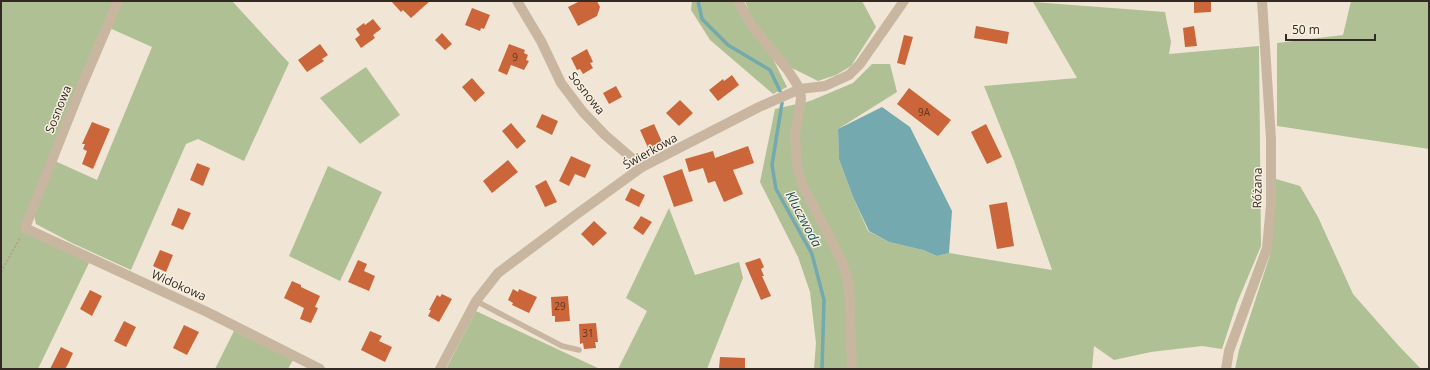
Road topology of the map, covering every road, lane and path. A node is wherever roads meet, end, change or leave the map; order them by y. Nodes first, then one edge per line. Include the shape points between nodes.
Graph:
1 (118, 1) edge
2 (517, 1) edge
3 (738, 1) edge
4 (904, 1) edge
5 (1262, 1) edge
6 (800, 89) junction
7 (642, 168) junction
8 (25, 228) junction
9 (1, 272) edge
10 (476, 301) junction
11 (579, 350) dead end
12 (320, 369) edge
13 (440, 369) edge
14 (852, 369) edge
15 (1226, 369) edge

1 - 8 street, Sosnowa
2 - 7 street, Sosnowa via 541,41 561,83 600,130
3 - 6 street via 753,27
4 - 6 street, Świerkowa via 850,75 825,86
5 - 15 street, Różana via 1271,139 1271,205 1267,248 1229,351
6 - 7 street, Świerkowa via 741,115
6 - 14 street via 801,99 795,135 797,165 803,186 846,273
7 - 10 street, Świerkowa via 498,273
8 - 9 path
8 - 12 street, Widokowa via 207,312
10 - 11 lane via 562,346
10 - 13 street, Świerkowa

